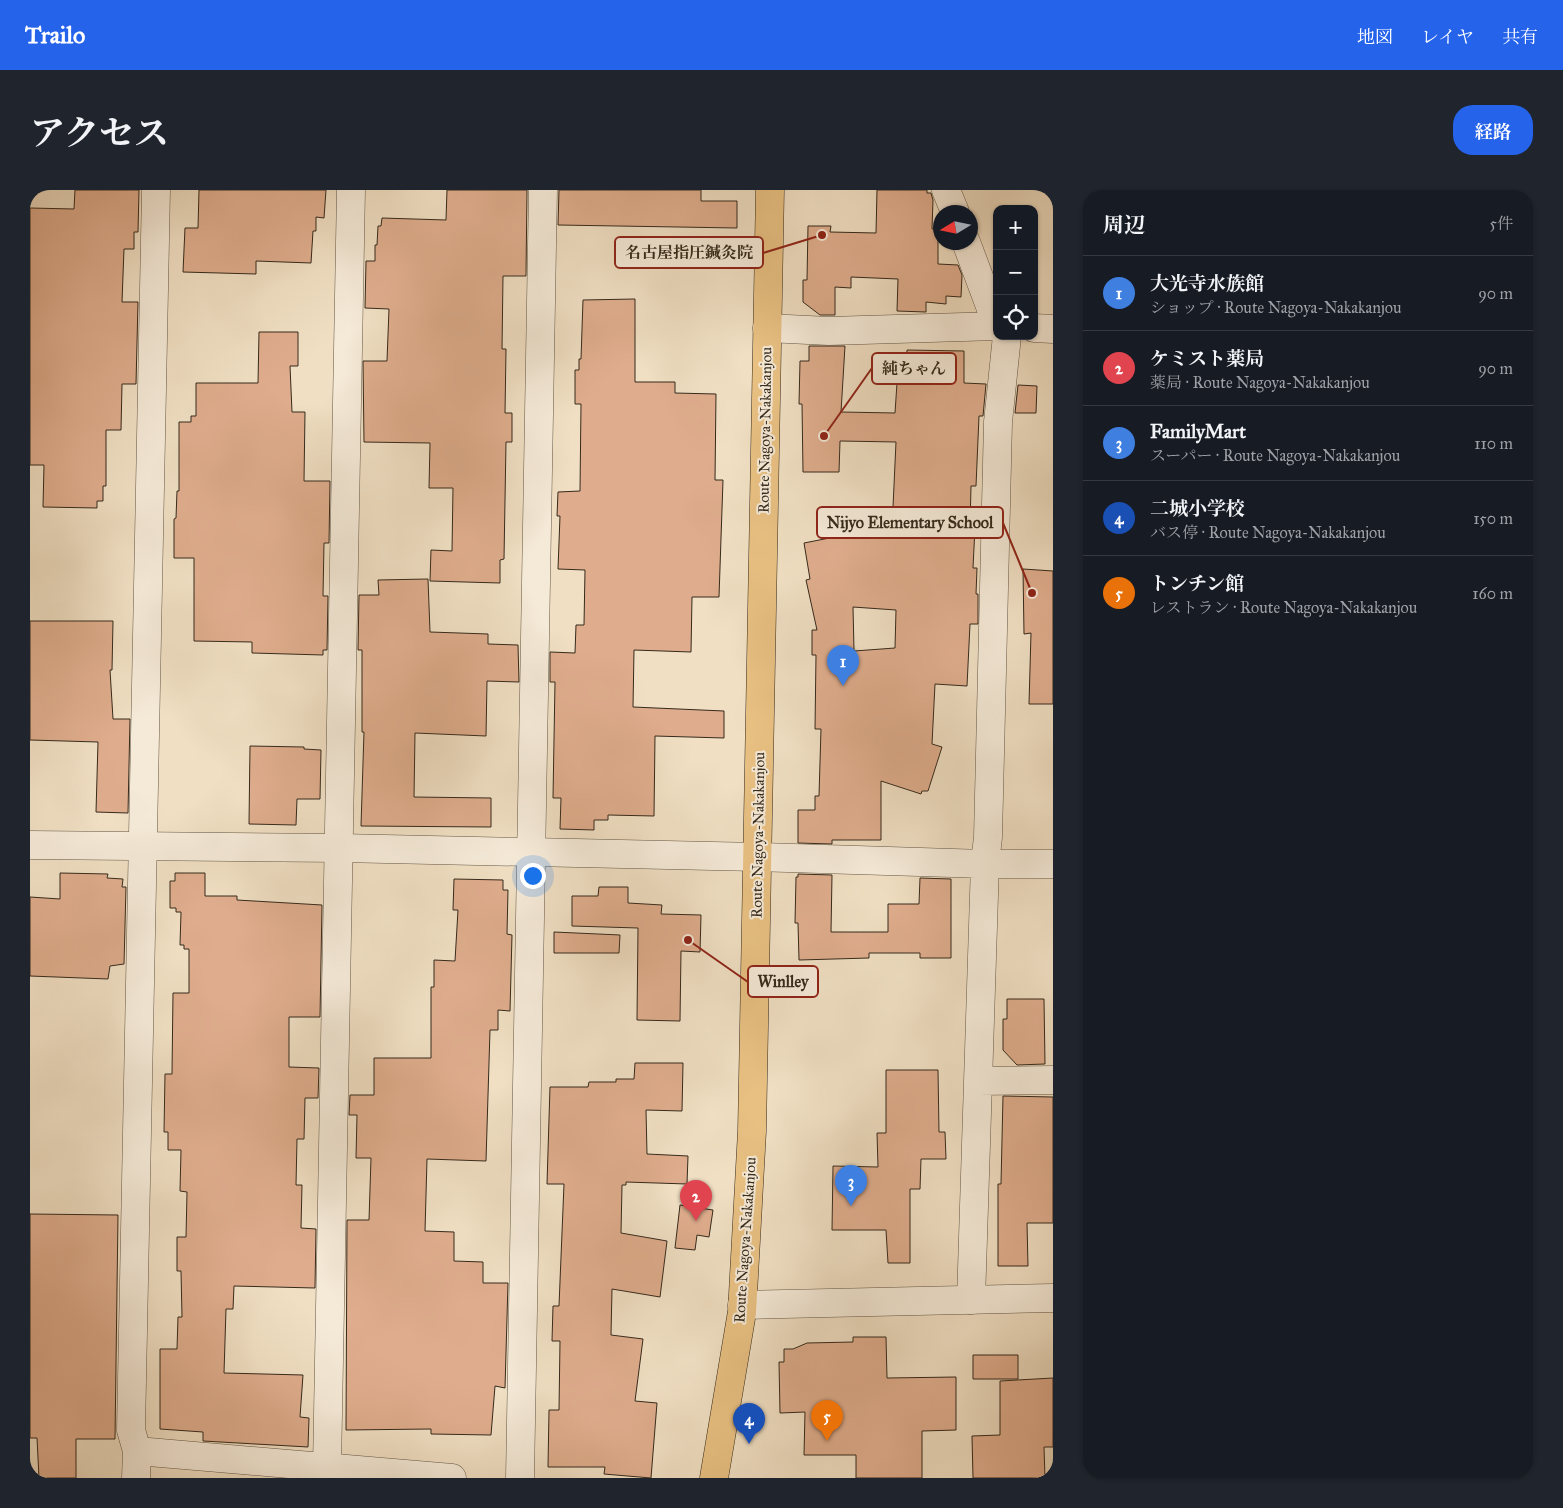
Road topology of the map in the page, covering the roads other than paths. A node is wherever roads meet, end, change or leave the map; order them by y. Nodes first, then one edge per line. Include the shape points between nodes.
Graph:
1 (156, 190) edge
2 (351, 190) edge
3 (543, 190) edge
4 (770, 190) edge
5 (946, 190) edge
6 (951, 205) edge
7 (969, 250) edge
8 (993, 315) edge
9 (993, 326) edge
10 (767, 328) junction
11 (1038, 328) edge
12 (1053, 329) edge
13 (1007, 340) edge
14 (30, 845) edge
15 (144, 846) junction
16 (340, 848) junction
17 (530, 851) junction
18 (758, 857) junction
19 (985, 864) junction
20 (1053, 864) edge
21 (1053, 1080) edge
22 (978, 1081) junction
23 (1053, 1298) edge
24 (971, 1300) junction
25 (742, 1304) junction
26 (137, 1451) junction
27 (327, 1467) junction
28 (136, 1478) edge
29 (452, 1478) edge
30 (520, 1478) edge
31 (714, 1478) edge

1 - 15 street
2 - 16 street
3 - 17 street
4 - 10 main road, Route Nagoya-Nakakanjou
5 - 6 street
7 - 8 street
9 - 10 street via 829,330
10 - 18 main road, Route Nagoya-Nakakanjou
11 - 12 street
13 - 19 street via 998,422
14 - 15 street
15 - 16 street
15 - 26 street via 131,1430
16 - 17 street
16 - 27 street
17 - 18 street
17 - 30 street
18 - 19 street
18 - 25 main road, Route Nagoya-Nakakanjou via 752,1130
19 - 20 street
19 - 22 street
21 - 22 street
22 - 24 street
23 - 24 street
24 - 25 street
25 - 31 main road, Route Nagoya-Nakakanjou
26 - 27 street
26 - 28 street
27 - 29 street

